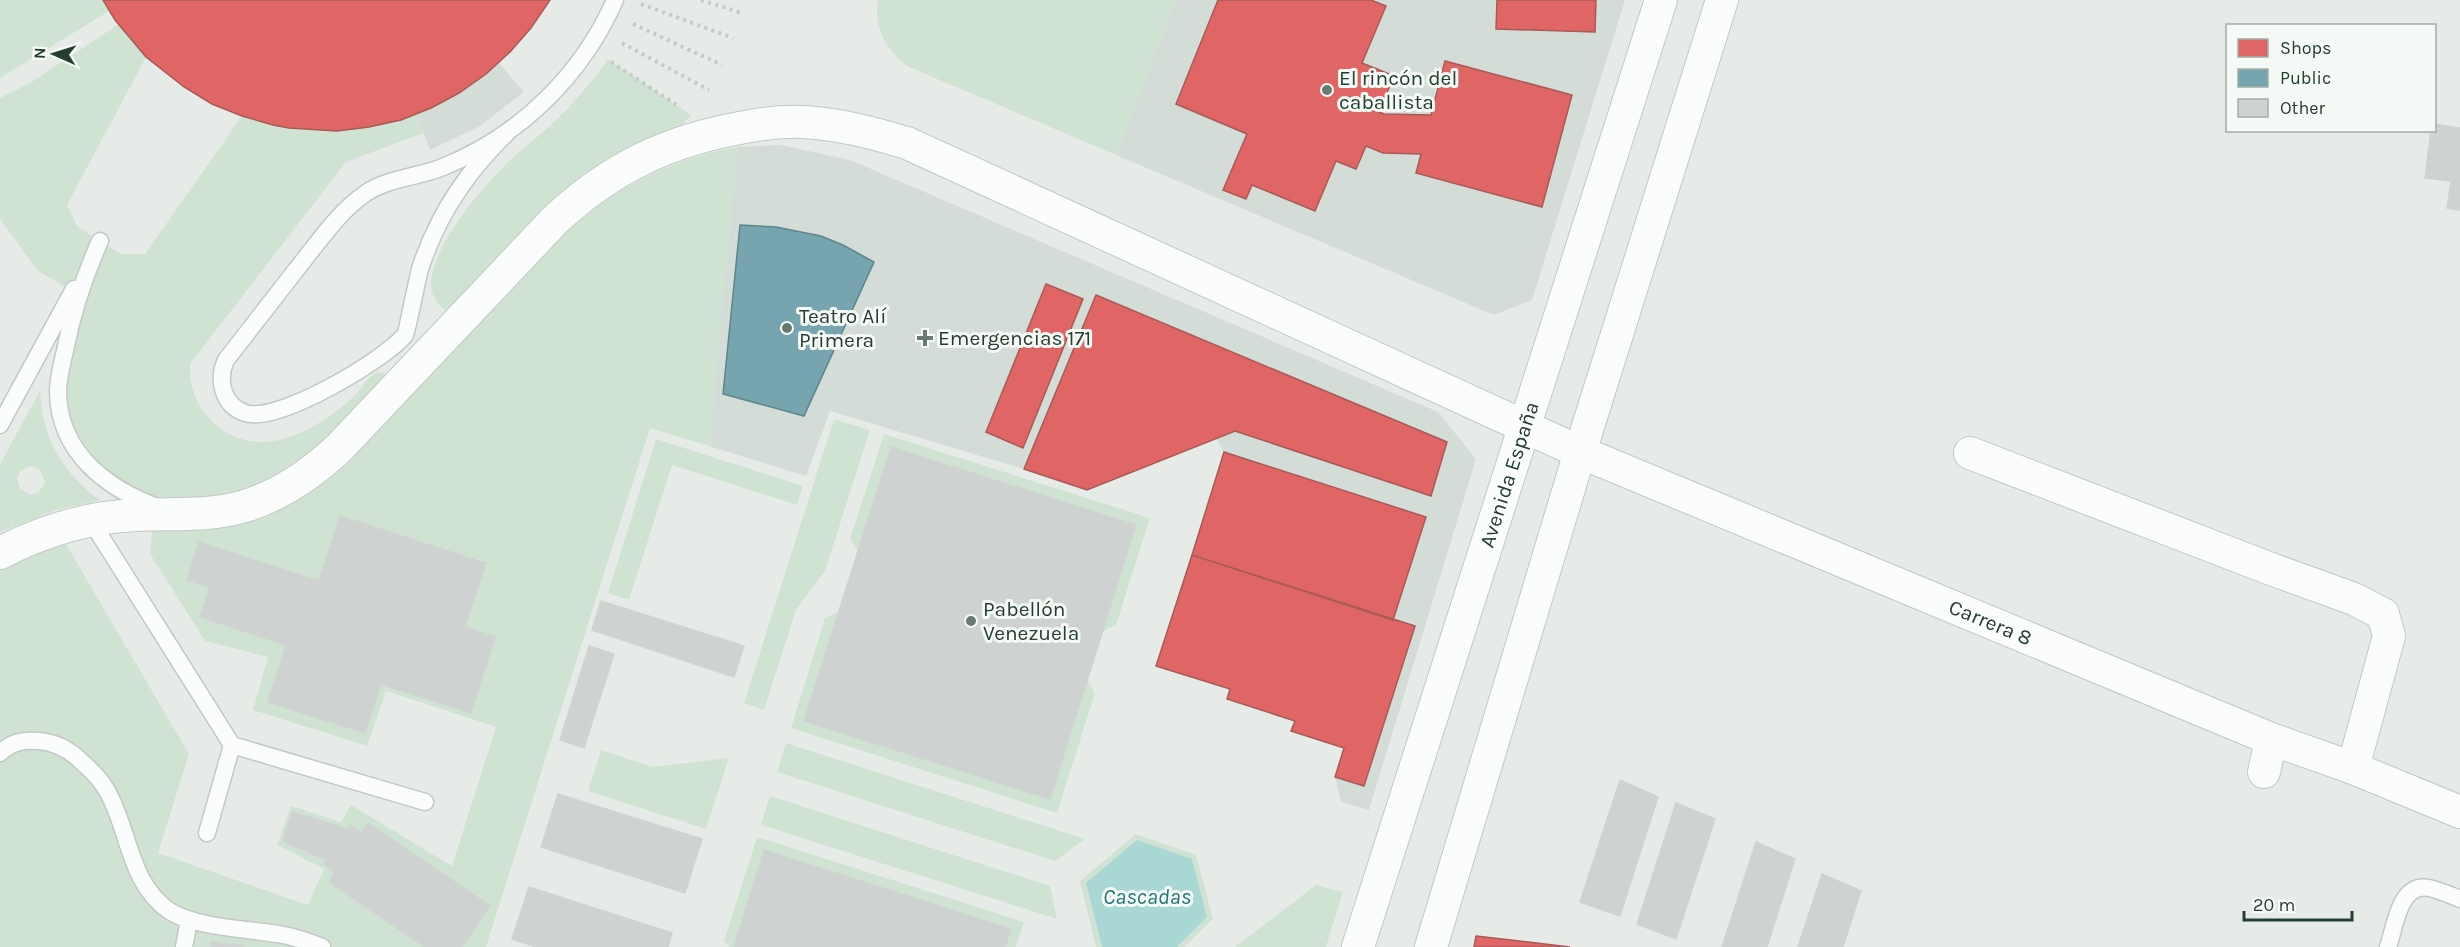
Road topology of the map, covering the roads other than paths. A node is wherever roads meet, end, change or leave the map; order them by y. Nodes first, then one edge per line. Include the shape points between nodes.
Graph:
1 (615, 0) edge
2 (1661, 0) edge
3 (1722, 0) edge
4 (507, 133) junction
5 (417, 344) junction
6 (1525, 424) junction
7 (0, 425) edge
8 (1580, 452) junction
9 (1970, 453) dead end
10 (188, 515) junction
11 (91, 521) junction
12 (0, 553) edge
13 (2271, 739) junction
14 (232, 745) junction
15 (0, 753) edge
16 (2353, 768) junction
17 (2264, 772) dead end
18 (425, 802) dead end
19 (2460, 812) edge
20 (207, 833) dead end
21 (2460, 899) edge
22 (189, 920) junction
23 (184, 947) edge
24 (322, 947) edge
25 (1358, 947) edge
26 (1431, 947) edge
27 (2388, 947) edge

1 - 4 lane via 578,63 538,108
2 - 6 street, Avenida España
3 - 8 street
4 - 5 lane via 468,175 438,224 415,285
4 - 5 lane via 455,162 379,185 351,206 327,230 227,358 222,387 227,399 241,411 267,413 302,400 372,361
5 - 6 street, Carrera 8 via 568,208 623,169 699,136 765,123 802,122 860,129 907,142
5 - 10 street, Carrera 8 via 338,449 304,478 243,506
6 - 8 street, Carrera 8
6 - 25 street, Avenida España
7 - 10 lane via 100,241 69,333 59,384 62,418 75,449 101,478 148,503
8 - 13 street, Carrera 8
8 - 26 street
9 - 16 street via 2354,599 2383,614 2389,636
10 - 11 street, Carrera 8 via 133,515
11 - 12 street, Carrera 8 via 44,533
11 - 14 lane
13 - 16 street, Carrera 8
13 - 17 street
14 - 18 lane
14 - 20 lane
15 - 22 lane via 24,740 44,741 78,758 105,789 133,864 154,897
16 - 19 street, Carrera 8
21 - 27 lane via 2427,887 2414,889 2404,898
22 - 23 lane
22 - 24 lane via 285,935

